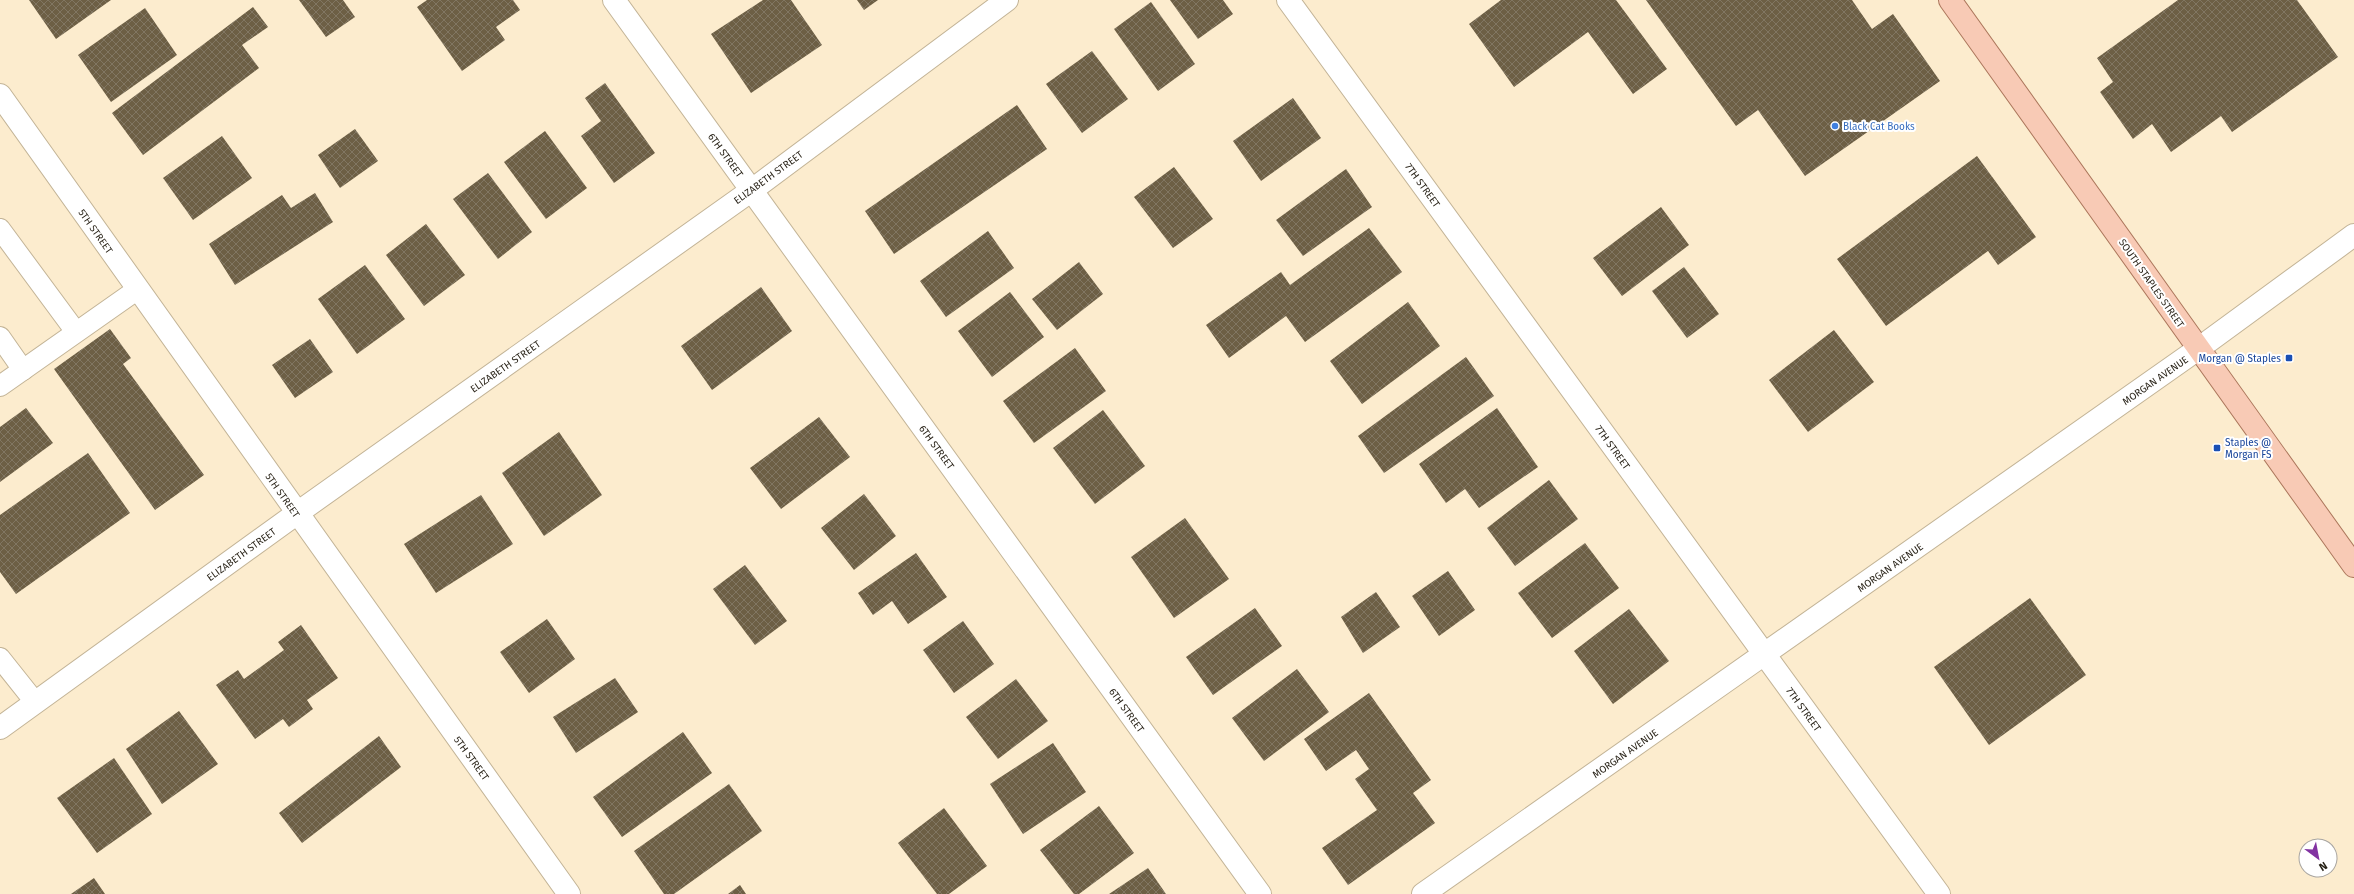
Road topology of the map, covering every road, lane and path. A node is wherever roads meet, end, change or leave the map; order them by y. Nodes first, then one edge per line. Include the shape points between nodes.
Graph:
1 (614, 0) edge
2 (1007, 0) edge
3 (1288, 0) edge
4 (1950, 0) edge
5 (0, 95) edge
6 (752, 190) junction
7 (0, 229) edge
8 (2354, 235) edge
9 (138, 289) junction
10 (76, 332) junction
11 (0, 337) edge
12 (2198, 349) junction
13 (23, 370) junction
14 (0, 386) edge
15 (296, 514) junction
16 (2354, 566) edge
17 (1764, 655) junction
18 (0, 658) edge
19 (35, 702) junction
20 (0, 728) edge
21 (569, 894) edge
22 (1260, 894) edge
23 (1422, 894) edge
24 (1939, 894) edge

1 - 6 street, 6TH STREET
2 - 6 street, ELIZABETH STREET
3 - 17 street, 7TH STREET
4 - 12 main road, SOUTH STAPLES STREET
5 - 9 street, 5TH STREET
6 - 15 street, ELIZABETH STREET
6 - 22 street, 6TH STREET
7 - 10 lane
8 - 12 street, MORGAN AVENUE
9 - 10 lane
9 - 15 street, 5TH STREET
10 - 13 lane
11 - 13 lane
12 - 16 main road, SOUTH STAPLES STREET
12 - 17 street, MORGAN AVENUE
13 - 14 lane
15 - 19 street, ELIZABETH STREET
15 - 21 street, 5TH STREET
17 - 23 street, MORGAN AVENUE
17 - 24 street, 7TH STREET
18 - 19 lane
19 - 20 street, ELIZABETH STREET

